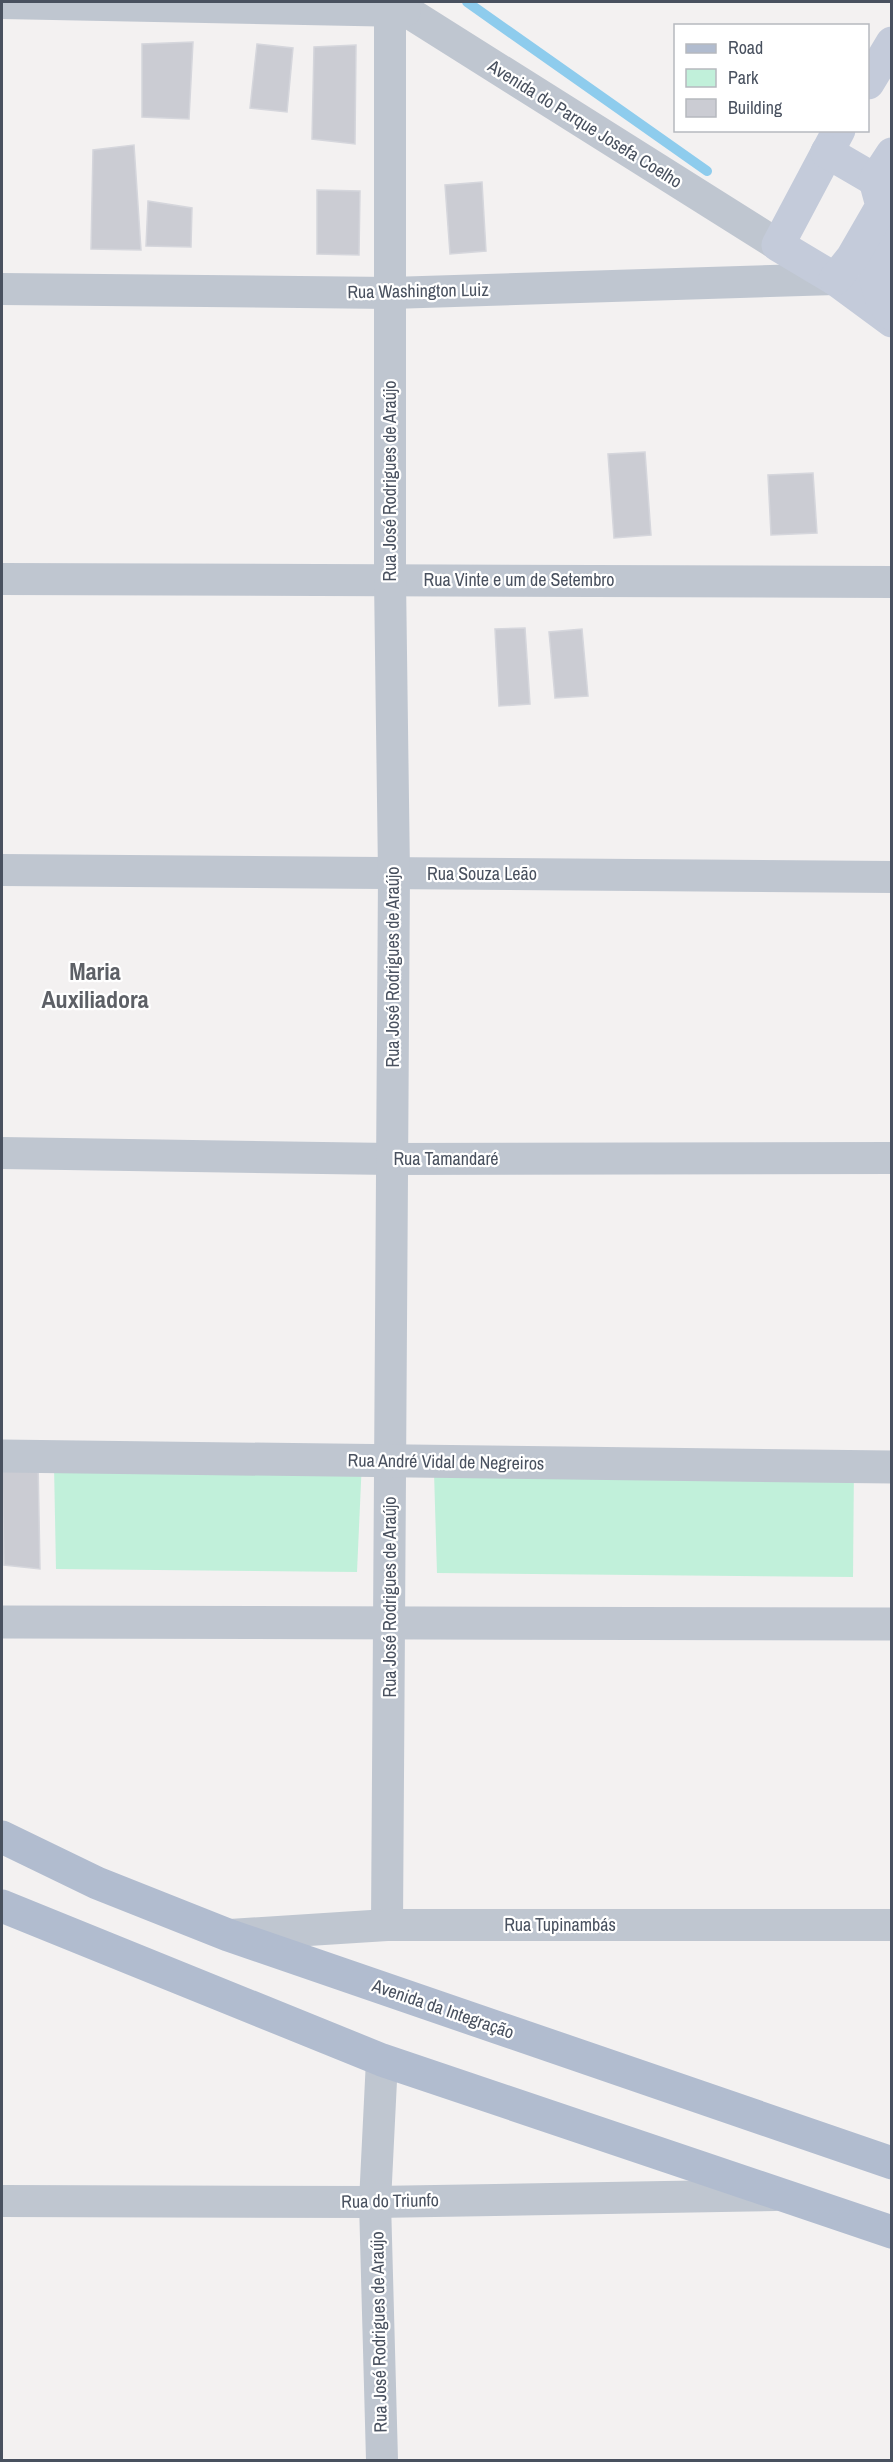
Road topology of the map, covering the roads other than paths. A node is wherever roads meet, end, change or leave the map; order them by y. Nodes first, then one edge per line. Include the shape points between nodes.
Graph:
1 (2, 3) edge
2 (396, 7) edge
3 (891, 40) edge
4 (869, 79) edge
5 (833, 141) edge
6 (883, 180) edge
7 (778, 245) junction
8 (835, 279) junction
9 (2, 289) edge
10 (391, 292) junction
11 (891, 314) edge
12 (891, 321) edge
13 (2, 579) edge
14 (390, 579) junction
15 (891, 582) edge
16 (2, 870) edge
17 (394, 874) junction
18 (891, 877) edge
19 (2, 1154) edge
20 (891, 1158) edge
21 (391, 1159) junction
22 (2, 1456) edge
23 (389, 1462) junction
24 (891, 1467) edge
25 (2, 1622) edge
26 (391, 1623) junction
27 (891, 1624) edge
28 (2, 1837) edge
29 (3, 1907) edge
30 (387, 1925) junction
31 (891, 1925) edge
32 (228, 1935) junction
33 (382, 2060) junction
34 (891, 2163) edge
35 (778, 2195) junction
36 (2, 2201) edge
37 (375, 2202) junction
38 (891, 2232) edge
39 (382, 2460) edge

1 - 2 street
2 - 7 street, Avenida do Parque Josefa Coelho
2 - 10 street, Rua José Rodrigues de Araújo
3 - 4 main road
5 - 6 main road
5 - 7 main road
6 - 8 main road via 852,258
6 - 11 main road via 875,276 883,304
7 - 8 main road
8 - 10 street, Rua Washington Luiz
8 - 12 main road
9 - 10 street, Rua Washington Luiz
10 - 14 street, Rua José Rodrigues de Araújo
13 - 14 street, Rua Vinte e um de Setembro
14 - 15 street, Rua Vinte e um de Setembro
14 - 17 street, Rua José Rodrigues de Araújo
16 - 17 street, Rua Souza Leão
17 - 18 street, Rua Souza Leão
17 - 21 street, Rua José Rodrigues de Araújo
19 - 21 street, Rua Tamandaré
20 - 21 street, Rua Tamandaré
21 - 23 street, Rua José Rodrigues de Araújo
22 - 23 street, Rua André Vidal de Negreiros
23 - 24 street, Rua André Vidal de Negreiros
23 - 26 street, Rua José Rodrigues de Araújo
25 - 26 street
26 - 27 street
26 - 30 street, Rua José Rodrigues de Araújo
28 - 32 main road, Avenida da Integração via 97,1883
29 - 33 main road
30 - 31 street, Rua Tupinambás
30 - 32 street, Rua Tupinambás
32 - 34 main road, Avenida da Integração
33 - 35 main road
33 - 37 street, Rua José Rodrigues de Araújo
35 - 37 street, Rua do Triunfo
35 - 38 main road
36 - 37 street, Rua do Triunfo
37 - 39 street, Rua José Rodrigues de Araújo

